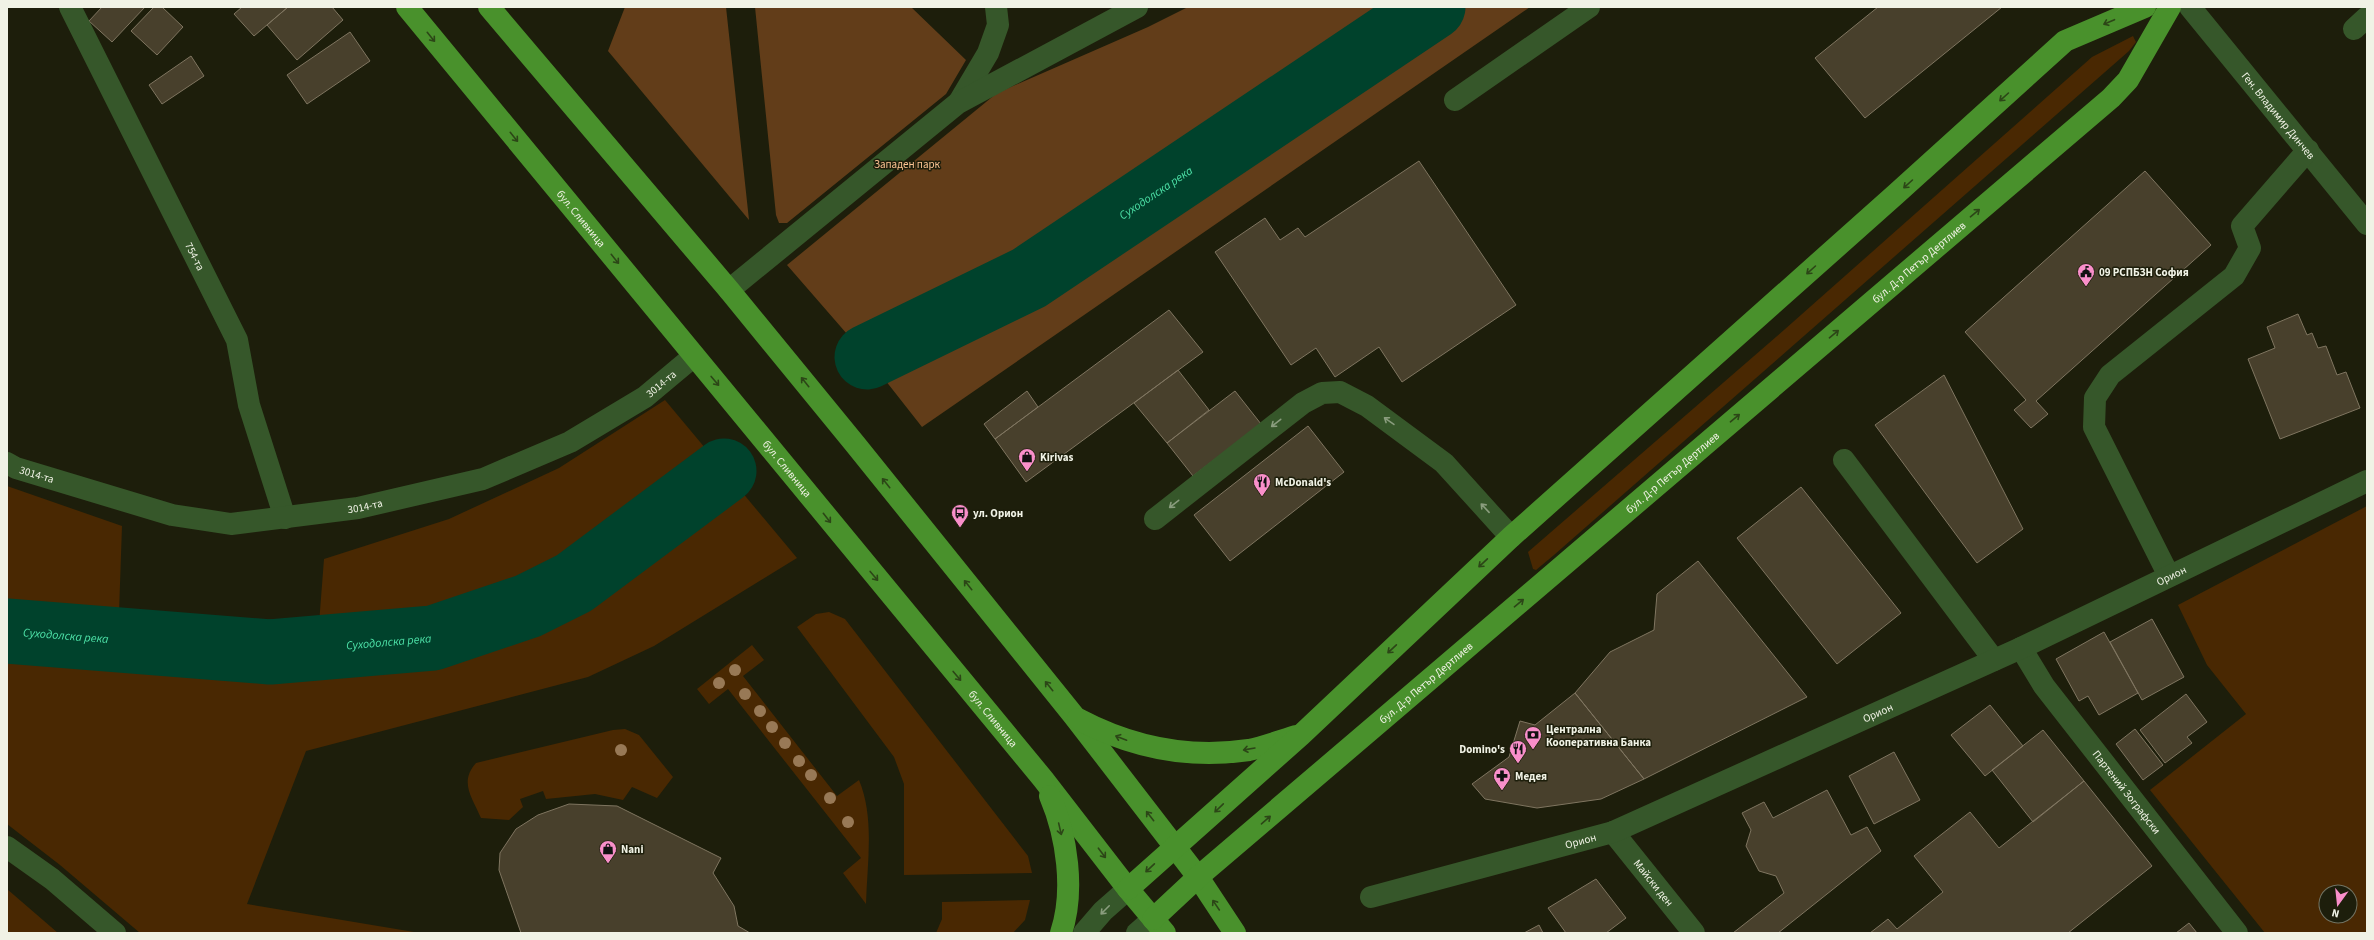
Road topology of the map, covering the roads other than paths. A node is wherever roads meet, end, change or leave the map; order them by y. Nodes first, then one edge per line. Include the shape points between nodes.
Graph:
1 (70, 7) edge
2 (407, 7) edge
3 (489, 7) edge
4 (996, 7) edge
5 (1137, 7) edge
6 (1589, 7) edge
7 (2145, 7) edge
8 (2170, 7) edge
9 (2190, 7) edge
10 (1455, 100) dead end
11 (958, 103) junction
12 (2308, 150) junction
13 (2367, 224) edge
14 (729, 290) junction
15 (694, 356) junction
16 (1844, 460) dead end
17 (7, 463) edge
18 (2367, 481) edge
19 (285, 518) junction
20 (1155, 519) dead end
21 (1512, 537) junction
22 (2169, 576) junction
23 (2021, 648) junction
24 (1994, 660) junction
25 (1074, 716) junction
26 (1300, 735) junction
27 (1043, 779) junction
28 (1613, 832) junction
29 (7, 847) edge
30 (1174, 847) junction
31 (1198, 878) junction
32 (1128, 889) junction
33 (1371, 897) dead end
34 (1152, 928) edge
35 (115, 933) edge
36 (1061, 933) edge
37 (1084, 933) edge
38 (1235, 933) edge
39 (1694, 933) edge
40 (2236, 933) edge

1 - 19 street, 754-та via 237,340 249,405
2 -> 15 main road, бул. Сливница
3 - 14 main road
4 - 11 street via 998,25 988,53
5 - 11 street
6 - 10 street
7 -> 21 main road via 2065,41
31 -> 8 main road, бул. Д-р Петър Дертлиев via 2111,98 2128,80
9 - 12 street, Ген. Владимир Динчев
11 - 14 street
12 - 13 street, Ген. Владимир Динчев
12 - 22 street via 2242,226 2250,248 2234,276 2110,375 2095,398 2094,427
25 -> 14 main road
15 - 19 street, 3014-та via 645,397 570,442 483,479 358,508
15 -> 27 main road, бул. Сливница
16 - 24 street
17 - 19 street, 3014-та via 16,468 172,515 231,524
18 - 22 street, Орион
21 -> 20 street via 1444,463 1393,424 1340,392 1322,393 1303,403
21 -> 26 main road
22 - 23 street, Орион
23 - 24 street, Орион
23 - 40 street, Партений Зографски via 2044,686
24 - 28 street, Орион
26 -> 25 main road via 1249,750 1185,752 1159,749 1124,740
30 -> 25 main road
26 -> 30 main road
27 -> 32 main road, бул. Сливница
27 -> 36 main road via 1064,845 1067,895
28 - 33 street, Орион
28 - 39 street, Майски ден
29 - 35 street via 52,880
30 - 31 main road
30 -> 32 main road
31 - 34 main road, бул. Д-р Петър Дертлиев
38 -> 31 main road
32 - 34 main road, бул. Сливница
32 -> 37 street via 1104,910

